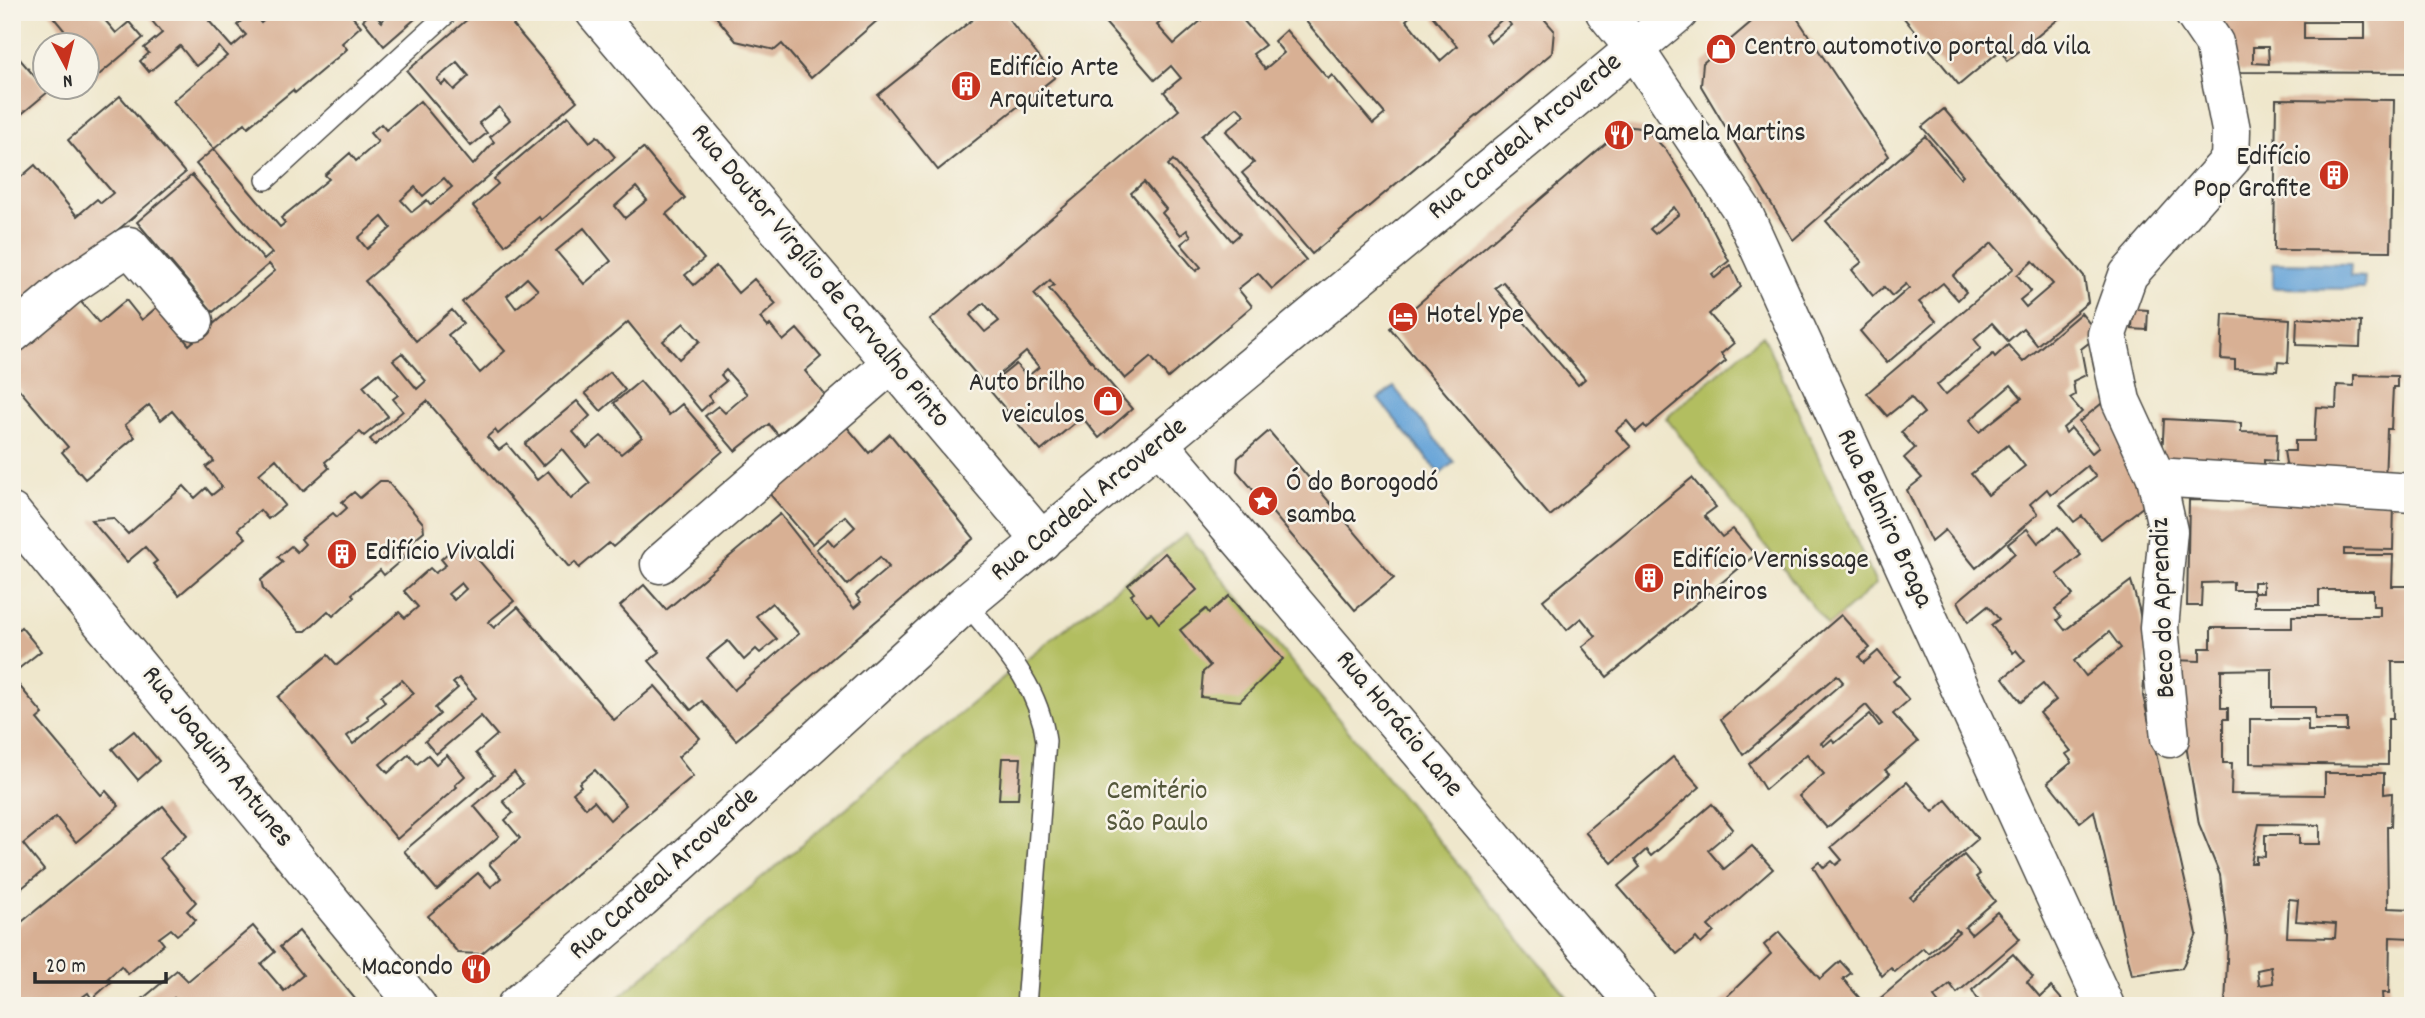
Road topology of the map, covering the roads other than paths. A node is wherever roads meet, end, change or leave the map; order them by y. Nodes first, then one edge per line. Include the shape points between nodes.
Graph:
1 (449, 12) edge
2 (596, 12) edge
3 (1605, 12) edge
4 (1679, 12) edge
5 (2193, 12) edge
6 (1634, 48) junction
7 (266, 180) dead end
8 (194, 321) dead end
9 (12, 334) edge
10 (892, 363) junction
11 (1159, 444) junction
12 (2156, 477) junction
13 (2413, 493) edge
14 (12, 513) edge
15 (1042, 541) junction
16 (660, 564) dead end
17 (966, 603) junction
18 (2170, 738) dead end
19 (417, 1006) edge
20 (516, 1006) edge
21 (1026, 1006) edge
22 (1637, 1006) edge
23 (2105, 1006) edge

1 - 7 lane
2 - 10 street, Rua Doutor Virgílio de Carvalho Pinto
3 - 6 street, Rua Belmiro Braga
4 - 6 street, Rua Cardeal Arcoverde
5 - 12 street, Beco do Aprendiz via 2214,43 2231,130 2230,160 2128,275 2107,334 2121,401
6 - 11 street, Rua Cardeal Arcoverde
6 - 23 street, Rua Belmiro Braga via 1742,210
8 - 9 street via 133,247 126,246
10 - 15 street, Rua Doutor Virgílio de Carvalho Pinto
10 - 16 street
11 - 15 street, Rua Cardeal Arcoverde
11 - 22 street, Rua Horácio Lane
12 - 13 street, Beco do Aprendiz
12 - 18 street, Beco do Aprendiz via 2168,531 2160,628
14 - 19 street, Rua Joaquim Antunes
15 - 17 street, Rua Cardeal Arcoverde
17 - 20 street, Rua Cardeal Arcoverde via 641,899
17 - 21 lane via 1031,687 1046,741

